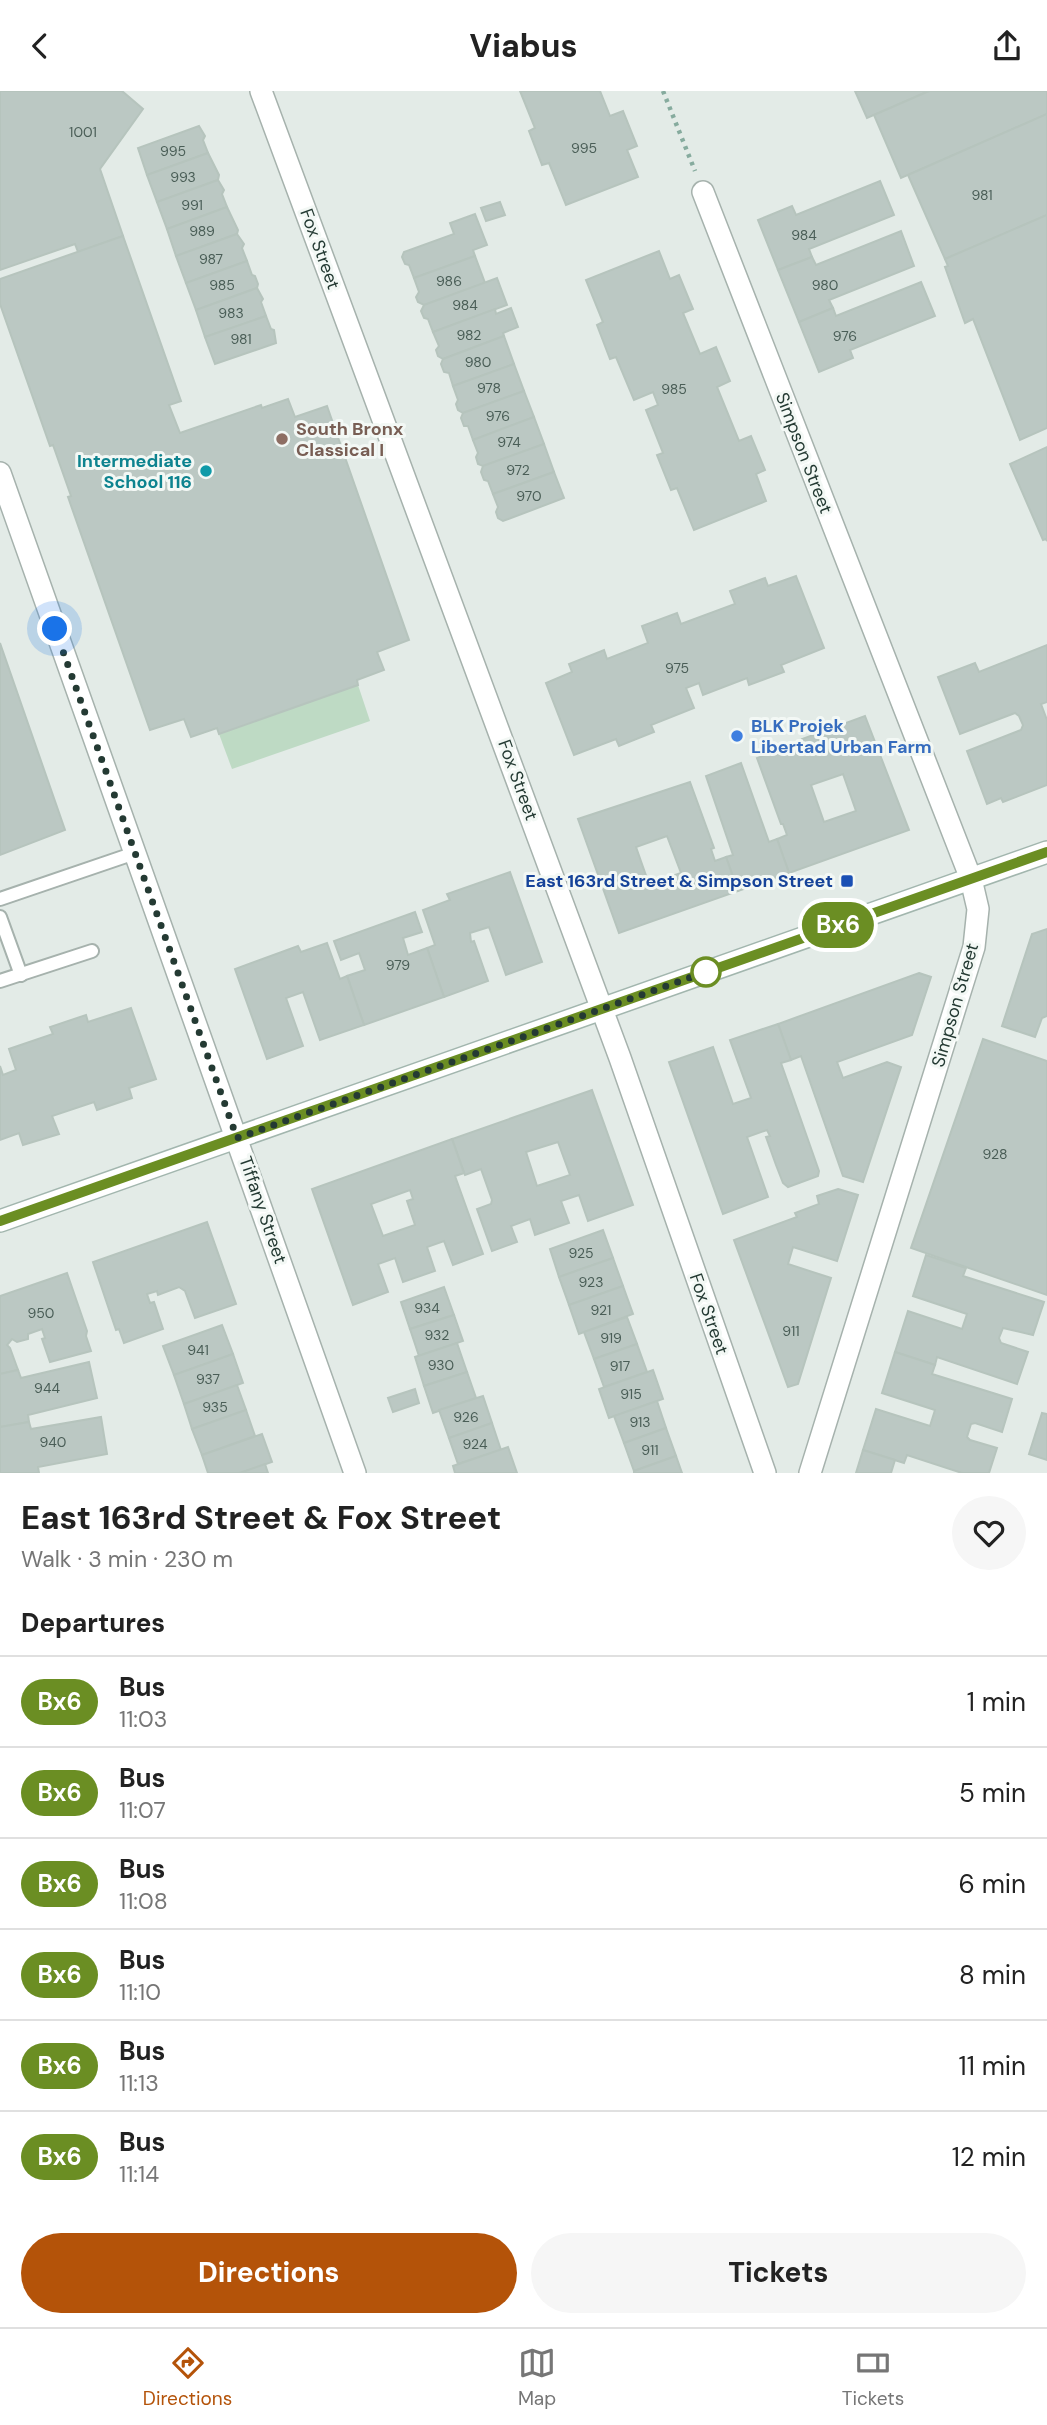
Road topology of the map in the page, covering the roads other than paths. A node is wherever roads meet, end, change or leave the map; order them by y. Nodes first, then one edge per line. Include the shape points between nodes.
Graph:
1 (261, 91) edge
2 (703, 192) road end
3 (0, 473) edge
4 (1047, 852) edge
5 (135, 853) junction
6 (971, 879) junction
7 (0, 899) edge
8 (0, 917) edge
9 (92, 951) dead end
10 (21, 975) junction
11 (0, 981) edge
12 (602, 1009) junction
13 (237, 1138) junction
14 (0, 1221) edge
15 (355, 1473) edge
16 (765, 1473) edge
17 (810, 1473) edge

1 - 12 street, Fox Street
2 - 6 street, Simpson Street
3 - 5 street, Tiffany Street
4 - 6 street
5 - 7 lane
5 - 13 street, Tiffany Street
6 - 12 street
6 - 17 street, Simpson Street via 978,909 974,947
8 - 10 lane
9 - 10 lane
10 - 11 lane
12 - 13 street
12 - 16 street, Fox Street
13 - 14 street
13 - 15 street, Tiffany Street

